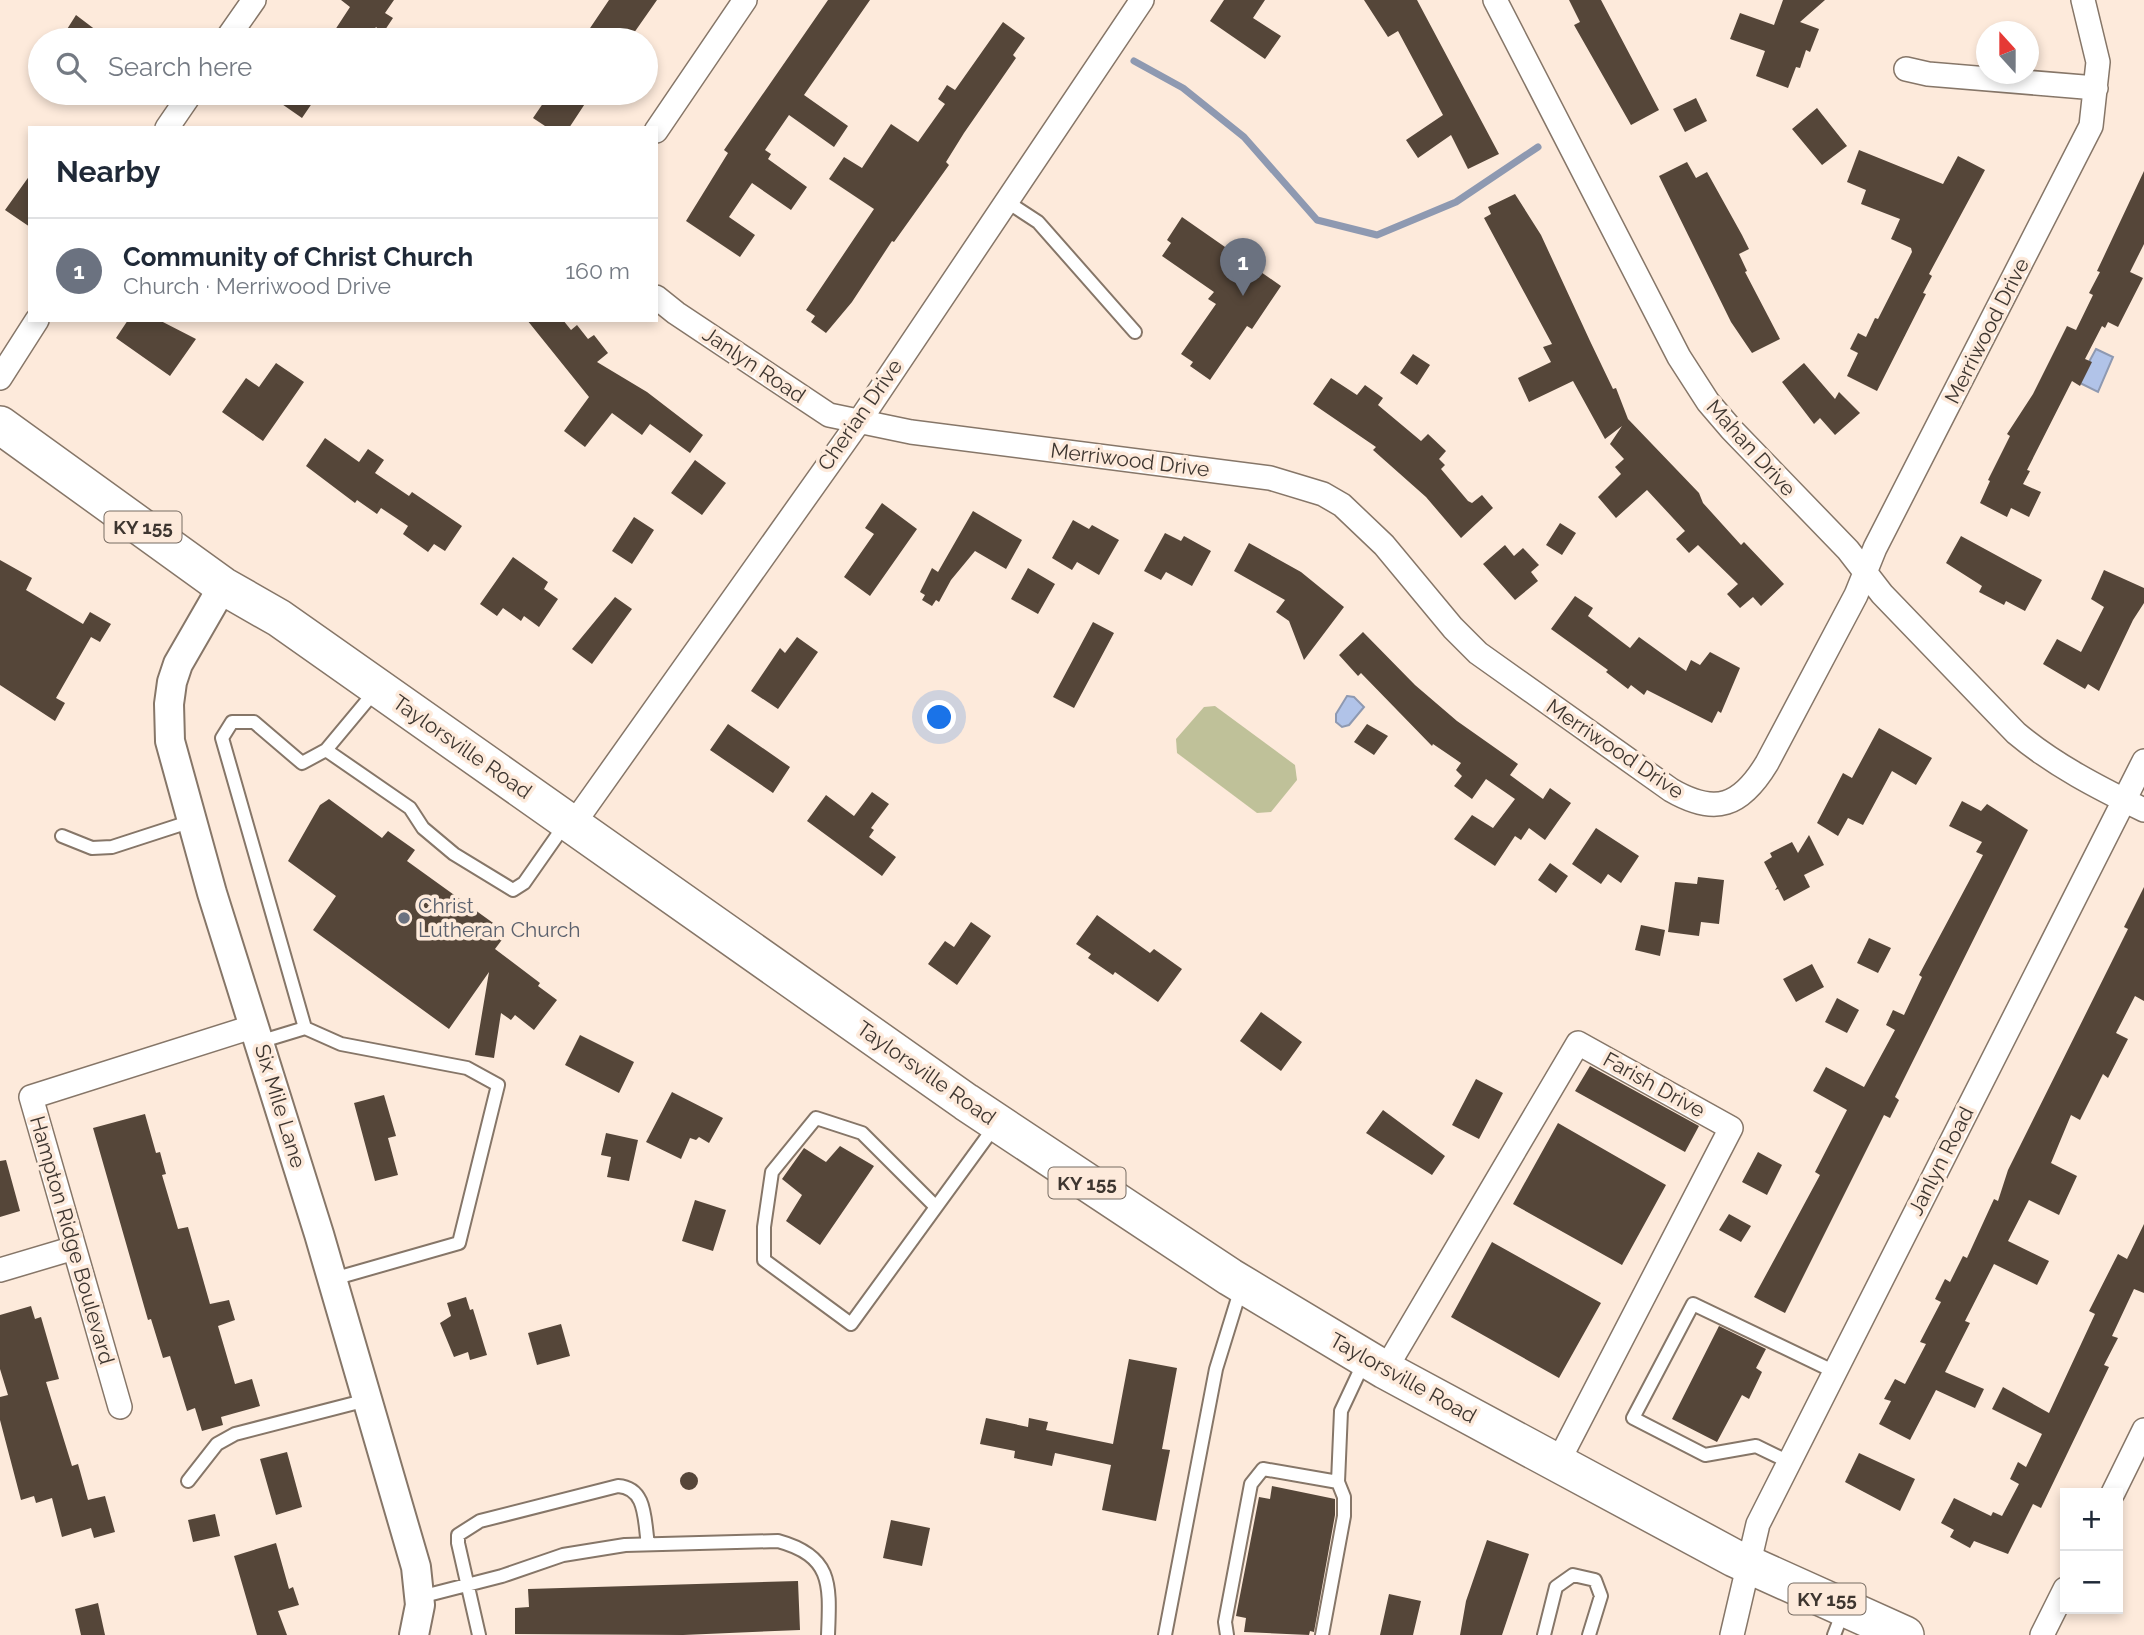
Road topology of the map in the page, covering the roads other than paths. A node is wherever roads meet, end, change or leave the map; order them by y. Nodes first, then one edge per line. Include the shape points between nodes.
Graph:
1 (254, 0) edge
2 (745, 0) edge
3 (1142, 0) edge
4 (1495, 0) edge
5 (2083, 0) edge
6 (234, 28) edge
7 (1906, 69) dead end
8 (2096, 88) junction
9 (183, 105) edge
10 (168, 126) edge
11 (658, 128) edge
12 (1006, 201) junction
13 (658, 299) edge
14 (36, 322) edge
15 (1135, 332) dead end
16 (0, 378) edge
17 (858, 423) junction
18 (0, 425) edge
19 (1866, 571) junction
20 (223, 586) junction
21 (378, 688) junction
22 (326, 750) junction
23 (2144, 761) edge
24 (2134, 805) edge
25 (192, 821) junction
26 (569, 824) junction
27 (62, 836) dead end
28 (305, 1028) junction
29 (257, 1034) junction
30 (997, 1123) junction
31 (936, 1207) junction
32 (74, 1248) junction
33 (0, 1270) edge
34 (332, 1279) junction
35 (1242, 1284) junction
36 (1376, 1364) junction
37 (1835, 1372) junction
38 (368, 1400) junction
39 (120, 1407) dead end
40 (2144, 1430) edge
41 (1789, 1462) junction
42 (1557, 1464) junction
43 (188, 1481) dead end
44 (1338, 1482) junction
45 (2115, 1488) edge
46 (648, 1544) junction
47 (1748, 1566) junction
48 (467, 1585) junction
49 (420, 1597) junction
50 (2060, 1599) edge
51 (1839, 1621) edge
52 (414, 1635) edge
53 (479, 1635) edge
54 (828, 1635) edge
55 (1165, 1635) edge
56 (1227, 1635) edge
57 (1322, 1635) edge
58 (1544, 1635) edge
59 (1589, 1635) edge
60 (1732, 1635) edge
61 (1905, 1635) edge
62 (2042, 1635) edge

1 - 6 street
2 - 11 street
3 - 12 street, Cherian Drive
4 - 19 street, Mahan Drive via 1679,357 1708,402
5 - 8 street, Merriwood Drive via 2097,54
7 - 8 street
8 - 19 street, Merriwood Drive via 2091,125
9 - 10 street
12 - 15 lane via 1038,222
12 - 17 street, Cherian Drive
13 - 17 street, Janlyn Road via 828,415
14 - 16 street
17 - 19 street, Merriwood Drive via 1270,478 1322,494 1359,518 1478,653 1671,790 1702,804 1730,802 1754,785
17 - 26 street, Cherian Drive
18 - 20 main road, Taylorsville Road / KY 155
19 - 24 street, Mahan Drive via 1882,594 2016,733 2045,755
20 - 21 main road, Taylorsville Road / KY 155 via 279,618
20 - 25 street, Six Mile Lane via 178,664 169,704 174,758
21 - 22 lane
21 - 26 main road, Taylorsville Road / KY 155
22 - 26 lane via 410,808 423,828 454,854 513,890 524,883
22 - 28 lane via 302,763 254,722 233,722 222,738
23 - 24 street, Janlyn Road
24 - 37 street, Janlyn Road
25 - 27 lane via 113,847 92,848
25 - 29 street, Six Mile Lane
26 - 30 main road, Taylorsville Road / KY 155
28 - 29 lane
28 - 34 lane via 341,1044 467,1068 498,1085 459,1243
29 - 32 street, Hampton Ridge Boulevard via 31,1097
29 - 34 street, Six Mile Lane
30 - 31 lane
30 - 35 main road, Taylorsville Road / KY 155
31 - 31 lane via 862,1133 816,1118 772,1172 764,1260 851,1324
32 - 33 street
32 - 39 street, Hampton Ridge Boulevard
34 - 38 street, Six Mile Lane
35 - 36 main road, Taylorsville Road / KY 155
35 - 55 lane via 1216,1369
36 - 42 main road, Taylorsville Road / KY 155
36 - 42 street, Farish Drive via 1578,1043 1649,1082 1731,1128
36 - 44 lane via 1341,1411
37 - 41 street, Janlyn Road
37 - 41 lane via 1693,1304 1633,1418 1705,1455 1756,1446
38 - 43 lane via 235,1434 217,1444
38 - 49 street, Six Mile Lane via 416,1567
40 - 45 street
41 - 47 street, Janlyn Road via 1758,1524
42 - 47 main road, Taylorsville Road / KY 155
44 - 56 lane via 1263,1469 1251,1484 1225,1622
44 - 57 lane via 1344,1516
46 - 48 lane via 563,1555
46 - 48 lane via 640,1495 631,1487 618,1486 481,1521 463,1531 458,1543
46 - 54 lane via 778,1541 800,1547 825,1571 830,1592
47 - 51 main road, Taylorsville Road / KY 155
47 - 60 street, Janlyn Road
48 - 49 lane
48 - 53 lane
49 - 52 street, Six Mile Lane
50 - 62 street
51 - 61 main road, Taylorsville Road / KY 155
58 - 59 lane via 1556,1587 1573,1575 1595,1580 1601,1597

